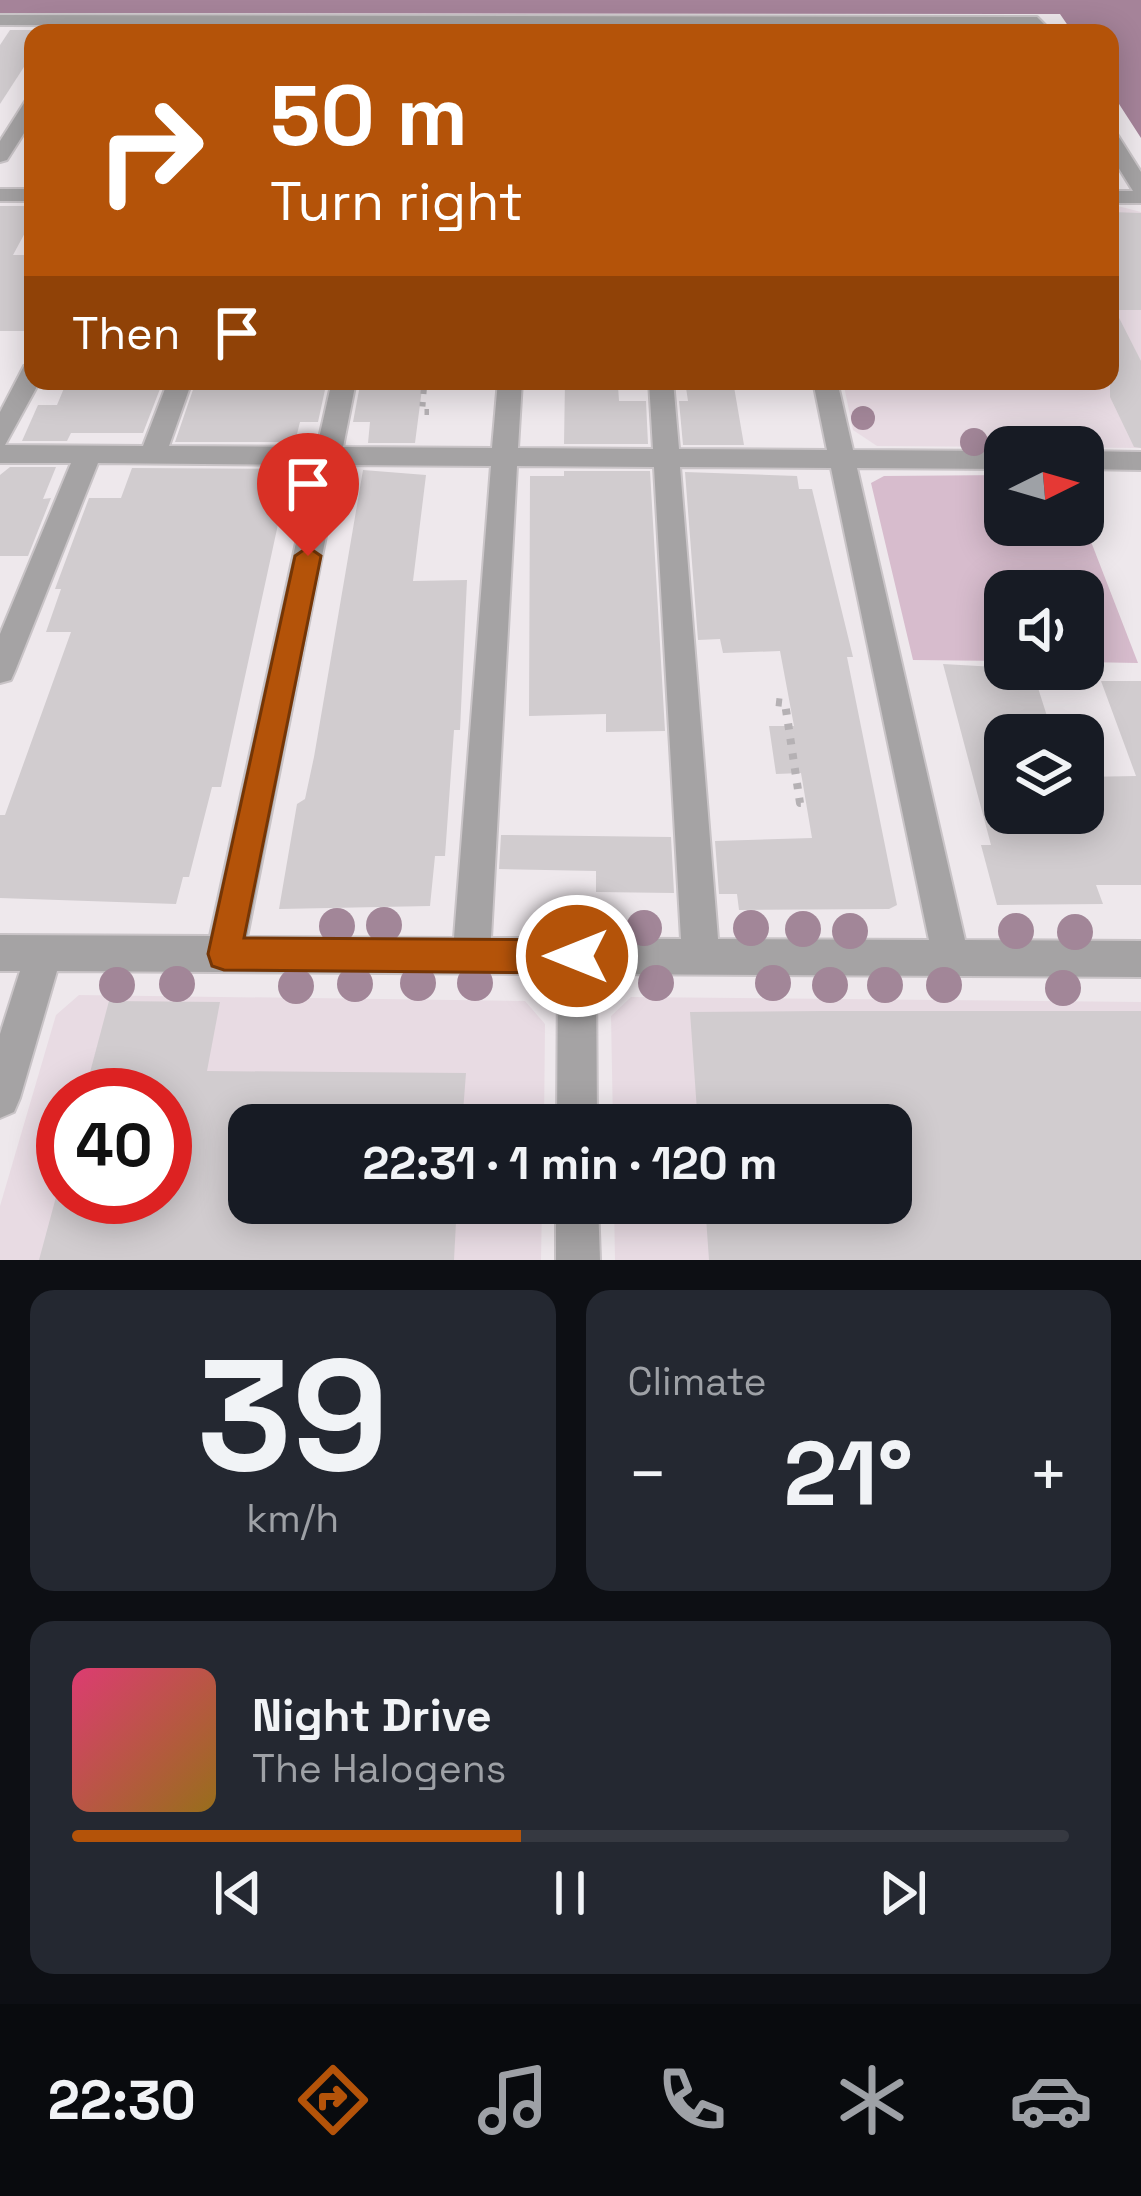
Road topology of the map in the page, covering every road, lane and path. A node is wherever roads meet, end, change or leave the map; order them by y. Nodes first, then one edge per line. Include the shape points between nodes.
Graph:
1 (0, 20) edge
2 (47, 24) edge
3 (921, 24) edge
4 (1038, 24) edge
5 (24, 118) edge
6 (1119, 153) edge
7 (0, 156) edge
8 (1141, 188) edge
9 (24, 389) edge
10 (177, 390) edge
11 (342, 390) edge
12 (424, 390) edge
13 (510, 390) edge
14 (662, 390) edge
15 (827, 390) edge
16 (429, 412) dead end
17 (0, 438) edge
18 (0, 454) edge
19 (88, 455) junction
20 (153, 455) junction
21 (328, 456) junction
22 (507, 457) junction
23 (666, 458) junction
24 (842, 459) junction
25 (984, 460) edge
26 (1104, 460) edge
27 (1141, 460) edge
28 (0, 671) edge
29 (776, 702) dead end
30 (806, 802) dead end
31 (0, 953) edge
32 (44, 953) junction
33 (224, 954) junction
34 (471, 956) junction
35 (577, 956) junction
36 (701, 957) junction
37 (951, 958) junction
38 (1141, 959) edge
39 (0, 1098) edge
40 (577, 1104) edge
41 (577, 1224) edge
42 (578, 1260) edge

1 - 2 street
3 - 4 street
5 - 7 street
6 - 8 street
9 - 17 street
10 - 20 street
11 - 21 street
12 - 16 path via 422,412
13 - 22 street
14 - 23 street
15 - 24 street
18 - 19 street
19 - 20 street
19 - 28 street
20 - 21 street
21 - 22 street
21 - 33 street
22 - 23 street
22 - 34 street
23 - 24 street
23 - 36 street
24 - 25 street
24 - 37 street
26 - 27 street
29 - 30 path via 789,714 794,789
31 - 32 street
32 - 33 street
32 - 39 street
33 - 34 street
34 - 35 street
35 - 36 street
35 - 40 street
36 - 37 street
37 - 38 street
41 - 42 street

